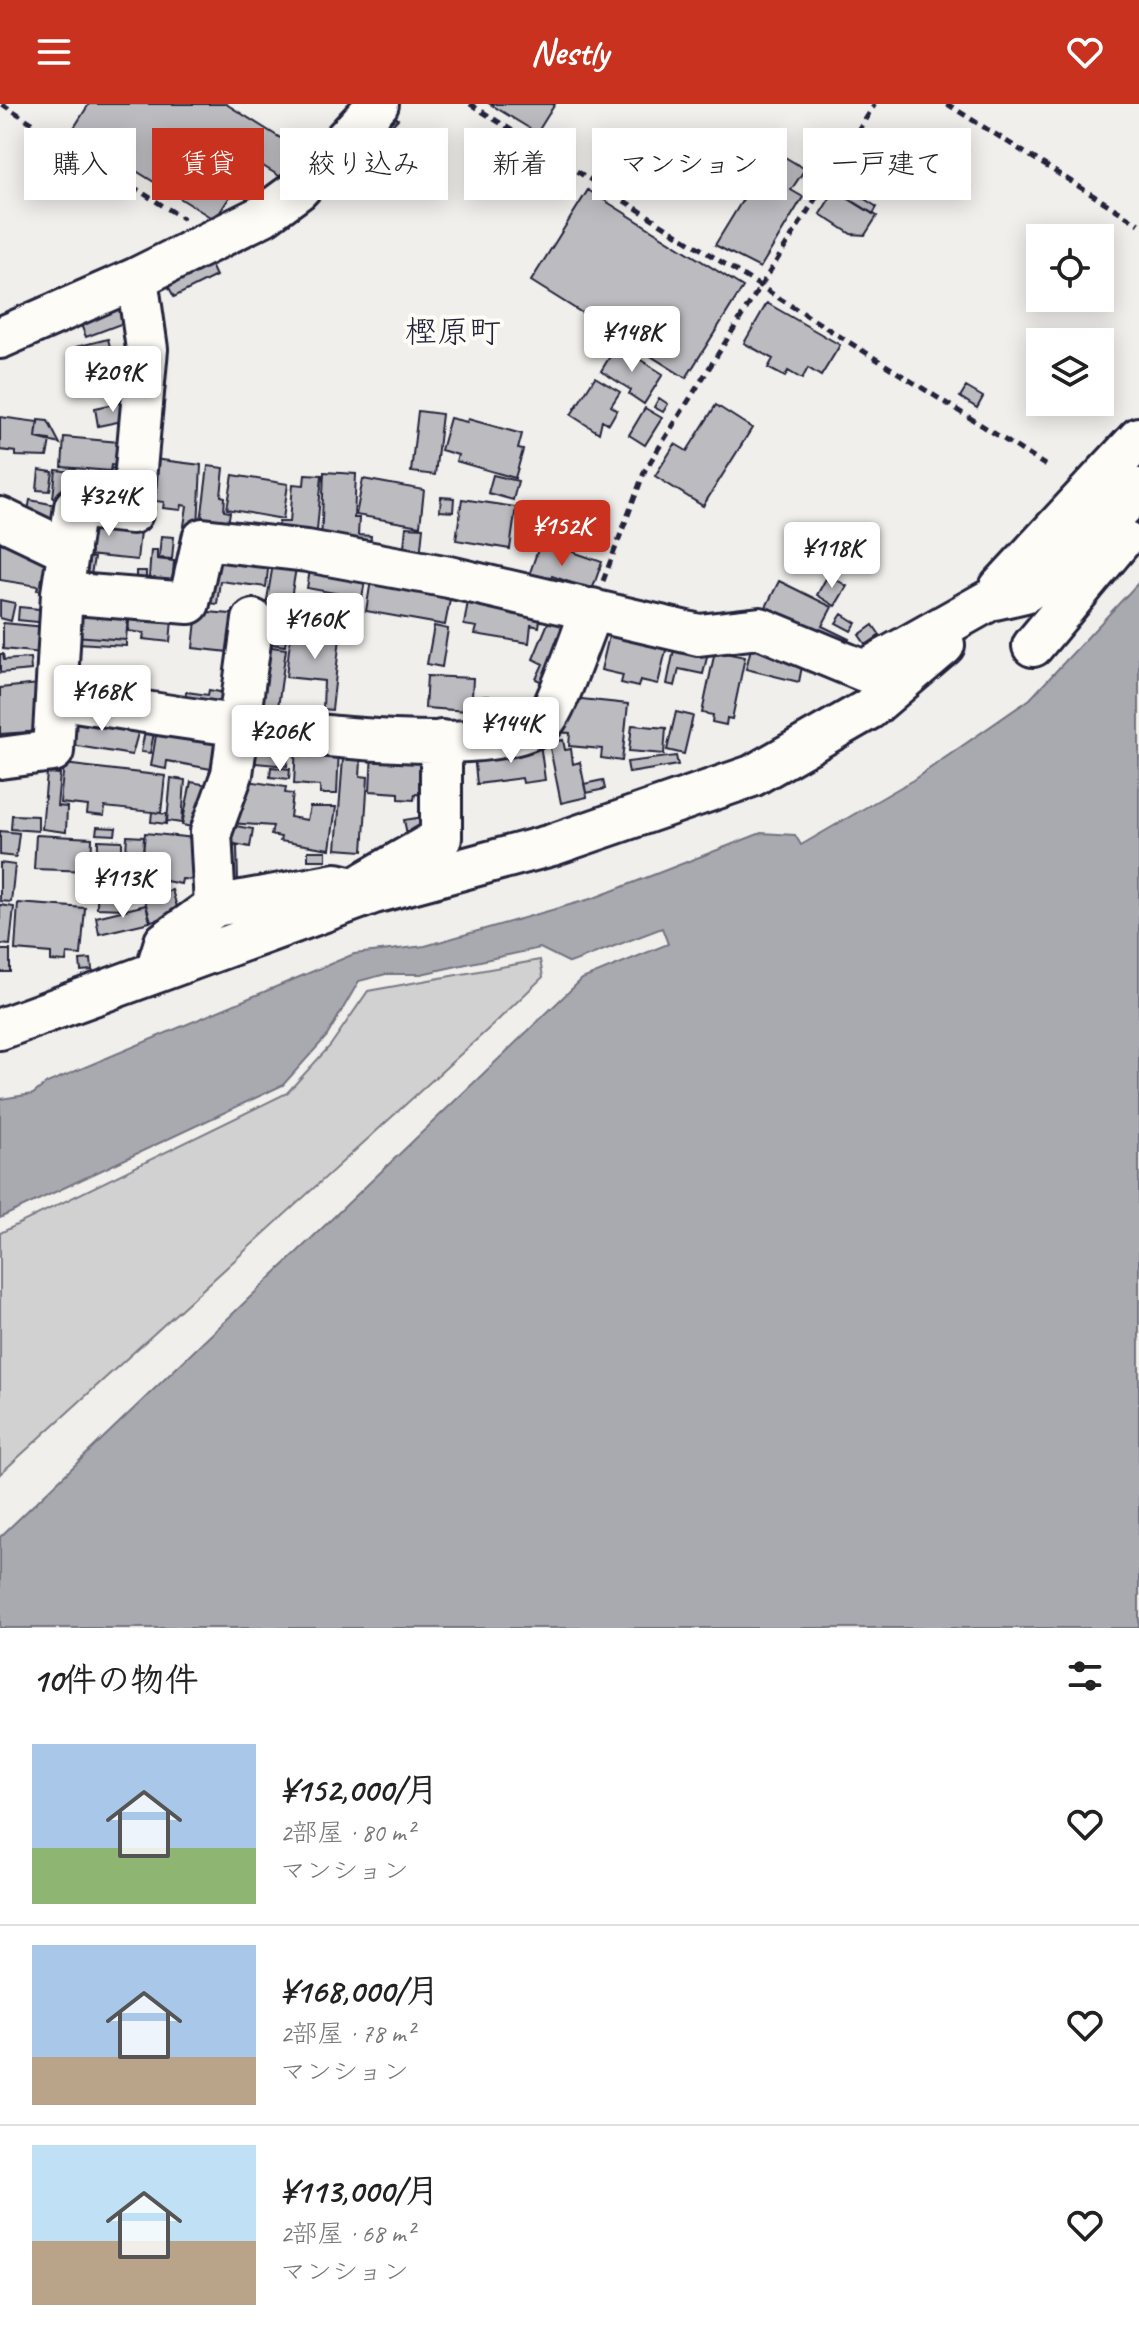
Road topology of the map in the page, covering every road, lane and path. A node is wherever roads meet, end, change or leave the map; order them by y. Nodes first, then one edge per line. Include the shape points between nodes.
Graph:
1 (2, 104) edge
2 (378, 104) edge
3 (470, 104) edge
4 (875, 104) edge
5 (947, 104) edge
6 (188, 221) dead end
7 (1139, 224) edge
8 (137, 278) junction
9 (760, 286) junction
10 (0, 338) edge
11 (1139, 438) edge
12 (1048, 467) dead end
13 (1139, 489) edge
14 (0, 518) edge
15 (1139, 519) edge
16 (69, 551) junction
17 (62, 593) junction
18 (990, 600) junction
19 (592, 609) junction
20 (253, 620) dead end
21 (1033, 646) dead end
22 (56, 698) junction
23 (236, 725) junction
24 (441, 741) junction
25 (0, 758) edge
26 (364, 891) junction
27 (215, 906) junction
28 (156, 971) junction
29 (0, 1029) edge

1 - 6 path
2 - 8 street via 298,190 264,215
3 - 9 path
4 - 9 path
5 - 7 path
8 - 10 street
8 - 16 street via 147,349 132,513 75,507
9 - 12 path
9 - 19 path via 645,470
11 - 18 street
13 - 18 street via 1059,567 1025,592
14 - 16 street
15 - 21 street
16 - 17 street
17 - 19 street via 189,603 203,539 307,551
17 - 22 street
18 - 19 street via 864,671 760,628 699,635
18 - 26 street via 869,709 752,776 552,845
19 - 24 street via 546,719 522,734
20 - 23 street
22 - 23 street
22 - 25 street via 53,751
23 - 24 street
23 - 27 street via 232,774 211,832
24 - 26 street via 441,838
26 - 27 street via 336,884
26 - 28 street
27 - 28 street via 165,942
28 - 29 street

